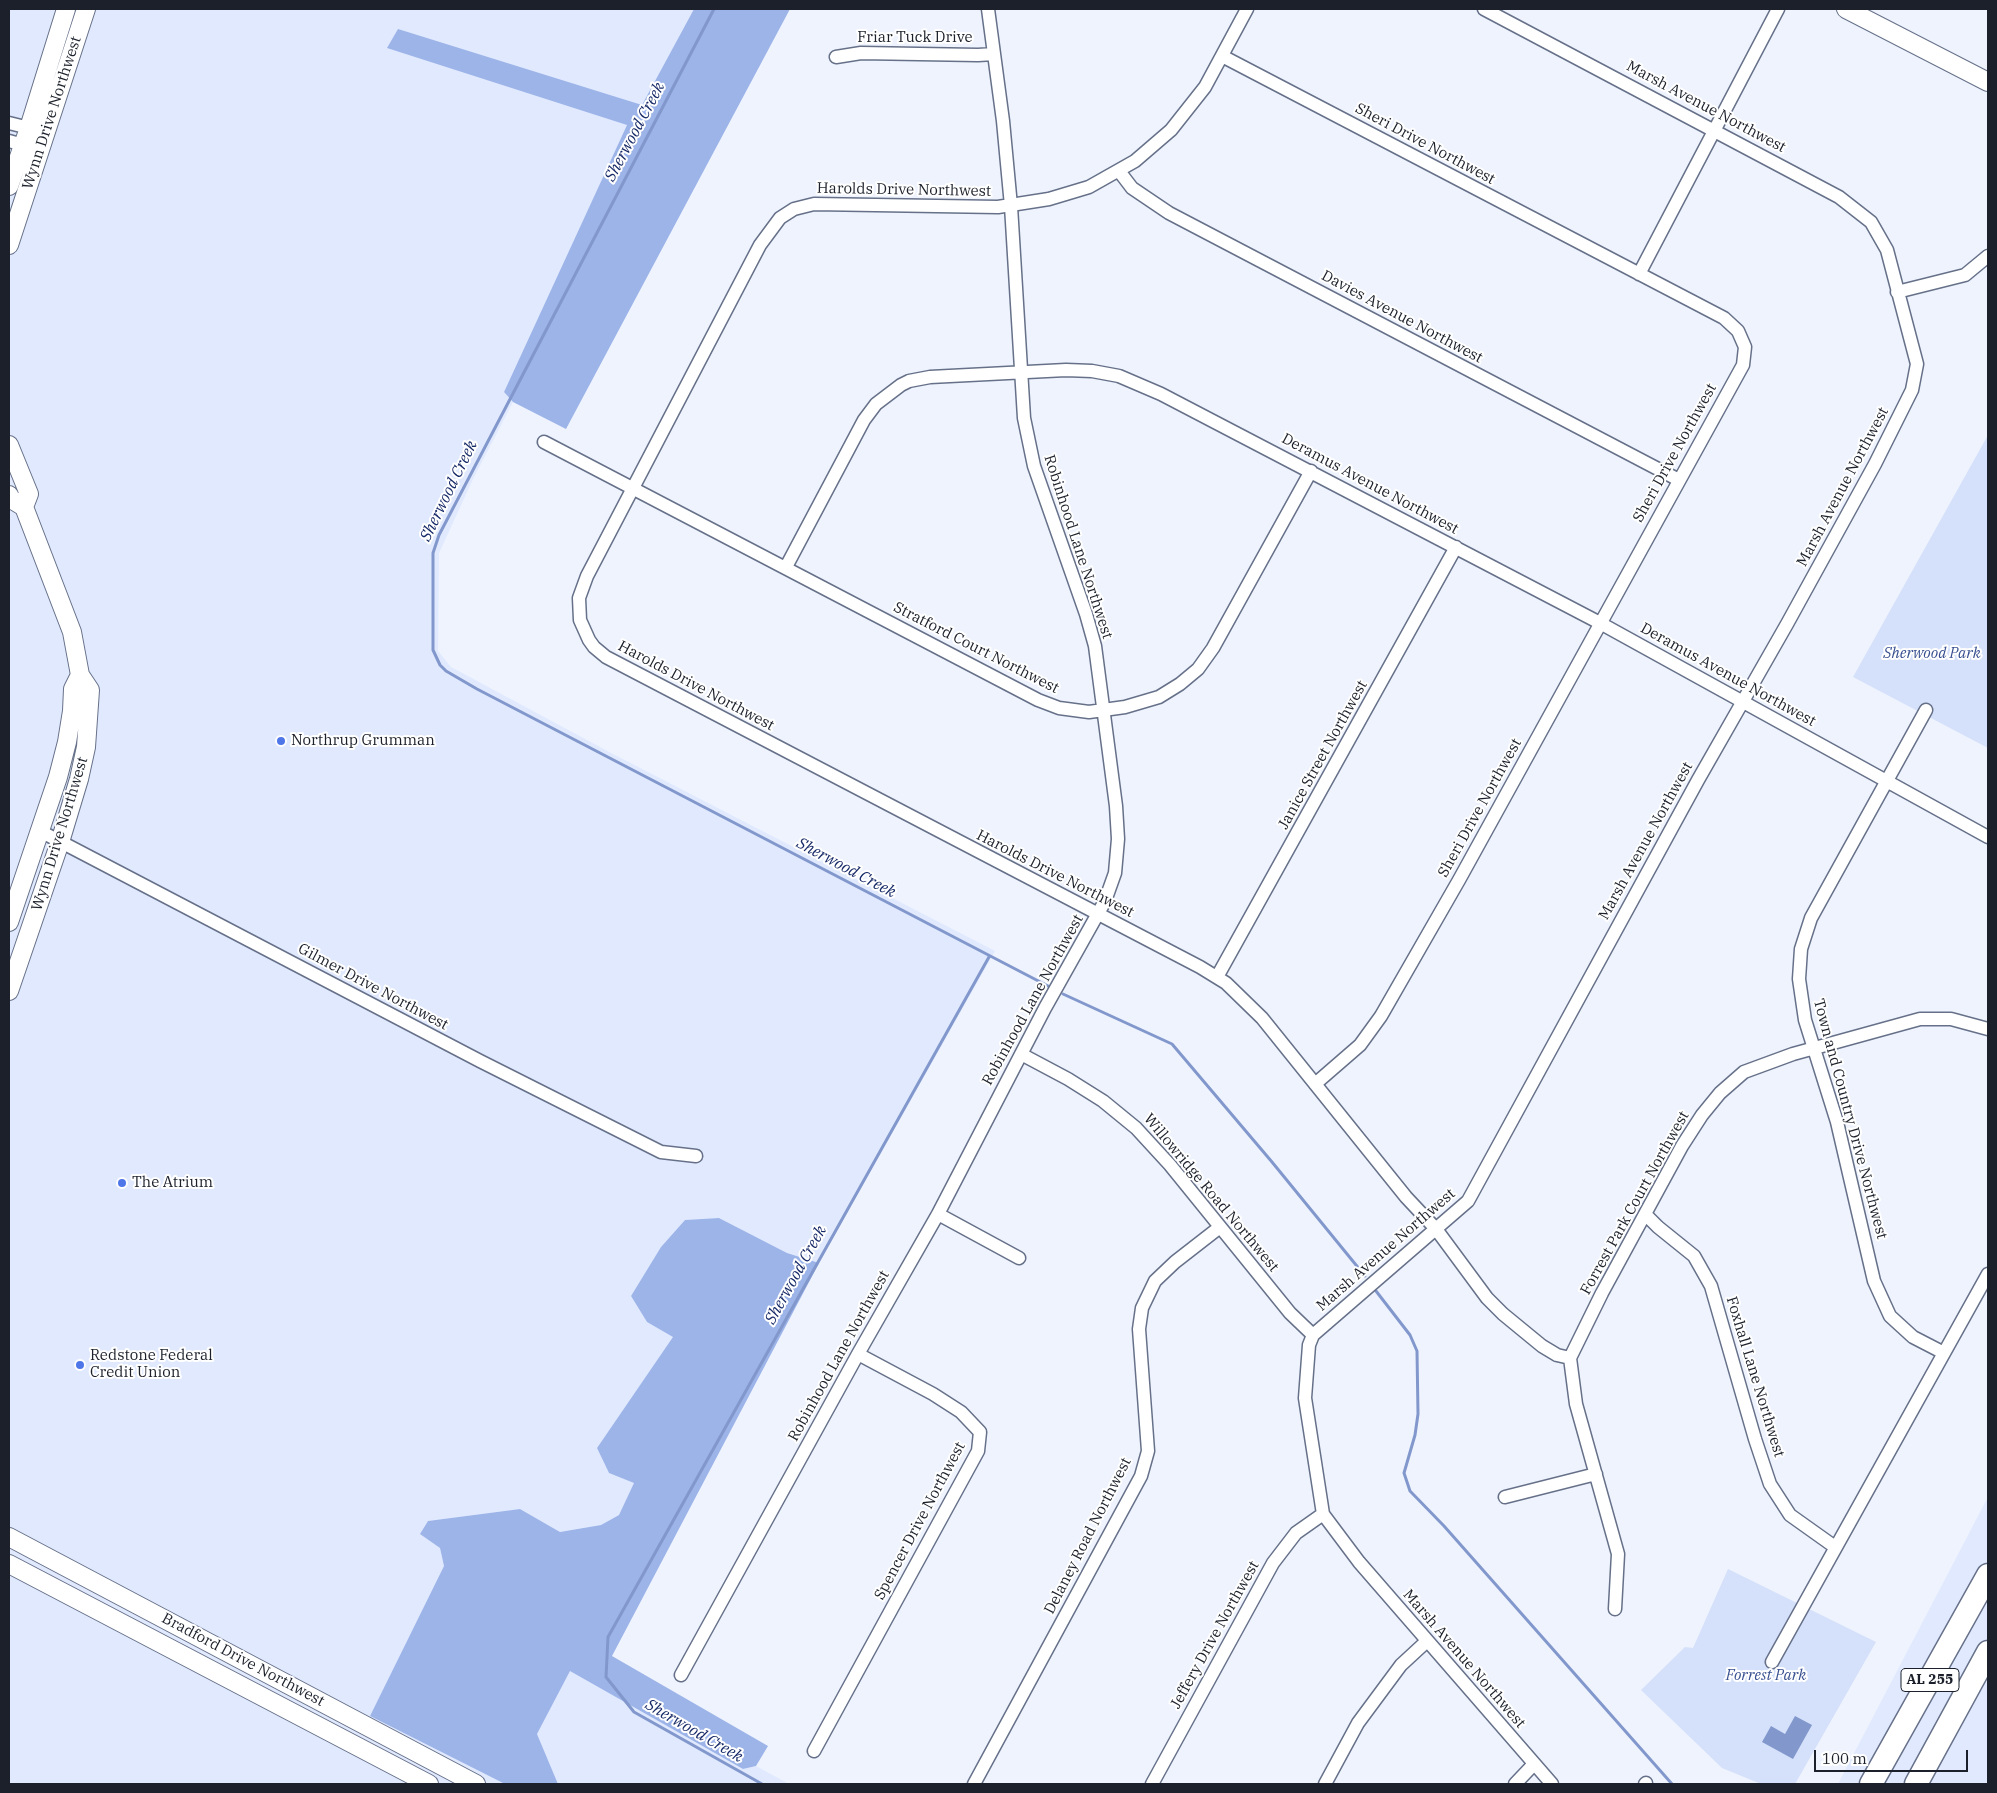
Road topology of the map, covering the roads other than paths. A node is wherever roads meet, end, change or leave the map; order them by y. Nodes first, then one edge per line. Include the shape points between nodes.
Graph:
1 (66, 9) edge
2 (86, 9) edge
3 (988, 9) edge
4 (1247, 9) edge
5 (1484, 9) edge
6 (1778, 9) edge
7 (1846, 9) edge
8 (994, 54) junction
9 (1222, 56) junction
10 (836, 57) dead end
11 (1988, 82) edge
12 (9, 123) edge
13 (1715, 130) junction
14 (36, 133) junction
15 (16, 143) edge
16 (1118, 171) junction
17 (9, 186) edge
18 (1011, 206) junction
19 (9, 245) edge
20 (1988, 256) edge
21 (1639, 274) junction
22 (1897, 292) junction
23 (1020, 373) junction
24 (544, 442) dead end
25 (9, 445) edge
26 (1311, 471) junction
27 (1679, 480) junction
28 (634, 488) junction
29 (9, 495) edge
30 (24, 507) junction
31 (1456, 547) junction
32 (786, 567) junction
33 (1600, 623) junction
34 (80, 675) junction
35 (1743, 702) junction
36 (1926, 710) dead end
37 (1104, 711) junction
38 (1886, 780) junction
39 (40, 831) junction
40 (1988, 837) edge
41 (60, 842) junction
42 (1098, 915) junction
43 (9, 922) edge
44 (1217, 977) junction
45 (9, 991) edge
46 (1988, 1029) edge
47 (1814, 1049) junction
48 (1021, 1054) junction
49 (1315, 1084) junction
50 (696, 1156) dead end
51 (938, 1214) junction
52 (1646, 1215) junction
53 (1220, 1227) junction
54 (1436, 1229) junction
55 (1019, 1258) dead end
56 (1988, 1274) edge
57 (1313, 1335) junction
58 (1944, 1353) junction
59 (858, 1354) junction
60 (1570, 1358) junction
61 (1596, 1474) junction
62 (1505, 1497) dead end
63 (1323, 1514) junction
64 (9, 1537) edge
65 (1835, 1547) junction
66 (9, 1564) edge
67 (1988, 1575) edge
68 (1615, 1608) dead end
69 (1427, 1641) junction
70 (1988, 1652) edge
71 (1772, 1662) dead end
72 (681, 1675) dead end
73 (814, 1751) dead end
74 (1534, 1764) junction
75 (429, 1784) edge
76 (476, 1784) edge
77 (974, 1784) edge
78 (1152, 1784) edge
79 (1325, 1784) edge
80 (1515, 1784) edge
81 (1552, 1784) edge
82 (1871, 1784) edge
83 (1916, 1784) edge

1 - 14 street, Wynn Drive Northwest
2 - 14 street, Wynn Drive Northwest
3 - 8 street, Robinhood Lane Northwest
4 - 9 street, Harolds Drive Northwest
5 - 13 street, Marsh Avenue Northwest
6 - 13 street
7 - 11 street
8 - 10 street, Friar Tuck Drive via 861,53
8 - 18 street, Robinhood Lane Northwest
9 - 16 street, Harolds Drive Northwest via 1199,96 1171,130
9 - 21 street, Sheri Drive Northwest
12 - 14 street
13 - 21 street
13 - 22 street, Marsh Avenue Northwest via 1839,197 1871,222 1887,250
14 - 15 street, Wynn Drive Northwest
14 - 19 street, Wynn Drive Northwest
15 - 17 street, Wynn Drive Northwest
16 - 18 street, Harolds Drive Northwest via 1079,191
16 - 27 street, Davies Avenue Northwest via 1132,188 1169,213
18 - 23 street, Robinhood Lane Northwest
18 - 28 street, Harolds Drive Northwest via 814,204 786,213 760,245
20 - 22 street via 1965,275
21 - 27 street, Sheri Drive Northwest via 1724,318 1738,331 1745,347 1743,365
22 - 35 street, Marsh Avenue Northwest via 1916,364 1912,390
23 - 26 street, Deramus Avenue Northwest via 1080,370 1130,379
23 - 32 street, Deramus Avenue Northwest via 919,379 900,385 884,396 861,425
23 - 37 street, Robinhood Lane Northwest via 1030,451 1090,627
24 - 28 street, Stratford Court Northwest
25 - 30 street, Wynn Drive Northwest via 29,494
26 - 31 street, Deramus Avenue Northwest
26 - 37 street, Stratford Court Northwest via 1213,648 1198,669 1159,697
27 - 33 street, Sheri Drive Northwest
28 - 32 street, Stratford Court Northwest
28 - 42 street, Harolds Drive Northwest via 578,598 583,630 599,652
29 - 30 street
30 - 34 street, Wynn Drive Northwest via 72,632
31 - 33 street, Deramus Avenue Northwest
31 - 44 street, Janice Street Northwest
32 - 37 street, Stratford Court Northwest via 1048,704 1071,710
33 - 35 street, Deramus Avenue Northwest
33 - 49 street, Sheri Drive Northwest via 1381,1016 1360,1045
34 - 39 street, Wynn Drive Northwest via 72,689 67,742
34 - 41 street, Wynn Drive Northwest via 90,690 86,747
35 - 38 street, Deramus Avenue Northwest
35 - 54 street, Marsh Avenue Northwest via 1468,1201
36 - 38 street, Town and Country Drive Northwest
37 - 42 street, Robinhood Lane Northwest via 1118,839 1113,883
38 - 40 street, Deramus Avenue Northwest
38 - 47 street, Town and Country Drive Northwest via 1811,918 1801,949 1799,979 1804,1020
39 - 41 street, Gilmer Drive Northwest
39 - 43 street, Wynn Drive Northwest
41 - 45 street, Wynn Drive Northwest
41 - 50 street, Gilmer Drive Northwest via 661,1152
42 - 44 street, Harolds Drive Northwest
42 - 48 street, Robinhood Lane Northwest
44 - 49 street, Harolds Drive Northwest via 1254,1008
46 - 47 street, Forrest Park Court Northwest via 1951,1019 1920,1019
47 - 52 street, Forrest Park Court Northwest via 1744,1072 1720,1093 1682,1146
47 - 58 street, Town and Country Drive Northwest via 1837,1122 1874,1281 1890,1316 1913,1337
48 - 51 street, Robinhood Lane Northwest
48 - 53 street, Willowridge Road Northwest via 1086,1089 1127,1120 1170,1165
49 - 54 street, Harolds Drive Northwest via 1406,1197
51 - 55 street
51 - 59 street, Robinhood Lane Northwest
52 - 60 street, Forrest Park Court Northwest
52 - 65 street, Foxhall Lane Northwest via 1694,1256 1711,1286 1770,1484 1790,1515
53 - 57 street, Willowridge Road Northwest via 1290,1313
53 - 77 street, Delaney Road Northwest via 1154,1281 1142,1308 1139,1329 1148,1451 1141,1476
54 - 57 street, Marsh Avenue Northwest
54 - 60 street, Harolds Drive Northwest via 1487,1298 1503,1314 1550,1352
56 - 58 street
57 - 63 street, Marsh Avenue Northwest via 1309,1345 1305,1398
58 - 65 street
59 - 72 street, Robinhood Lane Northwest
59 - 73 street, Spencer Drive Northwest via 961,1412 980,1432 978,1451
60 - 61 street via 1576,1404
61 - 62 street
61 - 68 street via 1618,1554
63 - 69 street, Marsh Avenue Northwest via 1359,1562
63 - 78 street, Jeffery Drive Northwest via 1296,1533 1273,1563
64 - 76 street, Bradford Drive Northwest
65 - 71 street
66 - 75 street, Bradford Drive Northwest
67 - 82 highway, AL 255
69 - 74 street, Marsh Avenue Northwest
69 - 79 street via 1401,1665 1358,1724
70 - 83 highway, AL 255
74 - 80 street
74 - 81 street, Marsh Avenue Northwest

